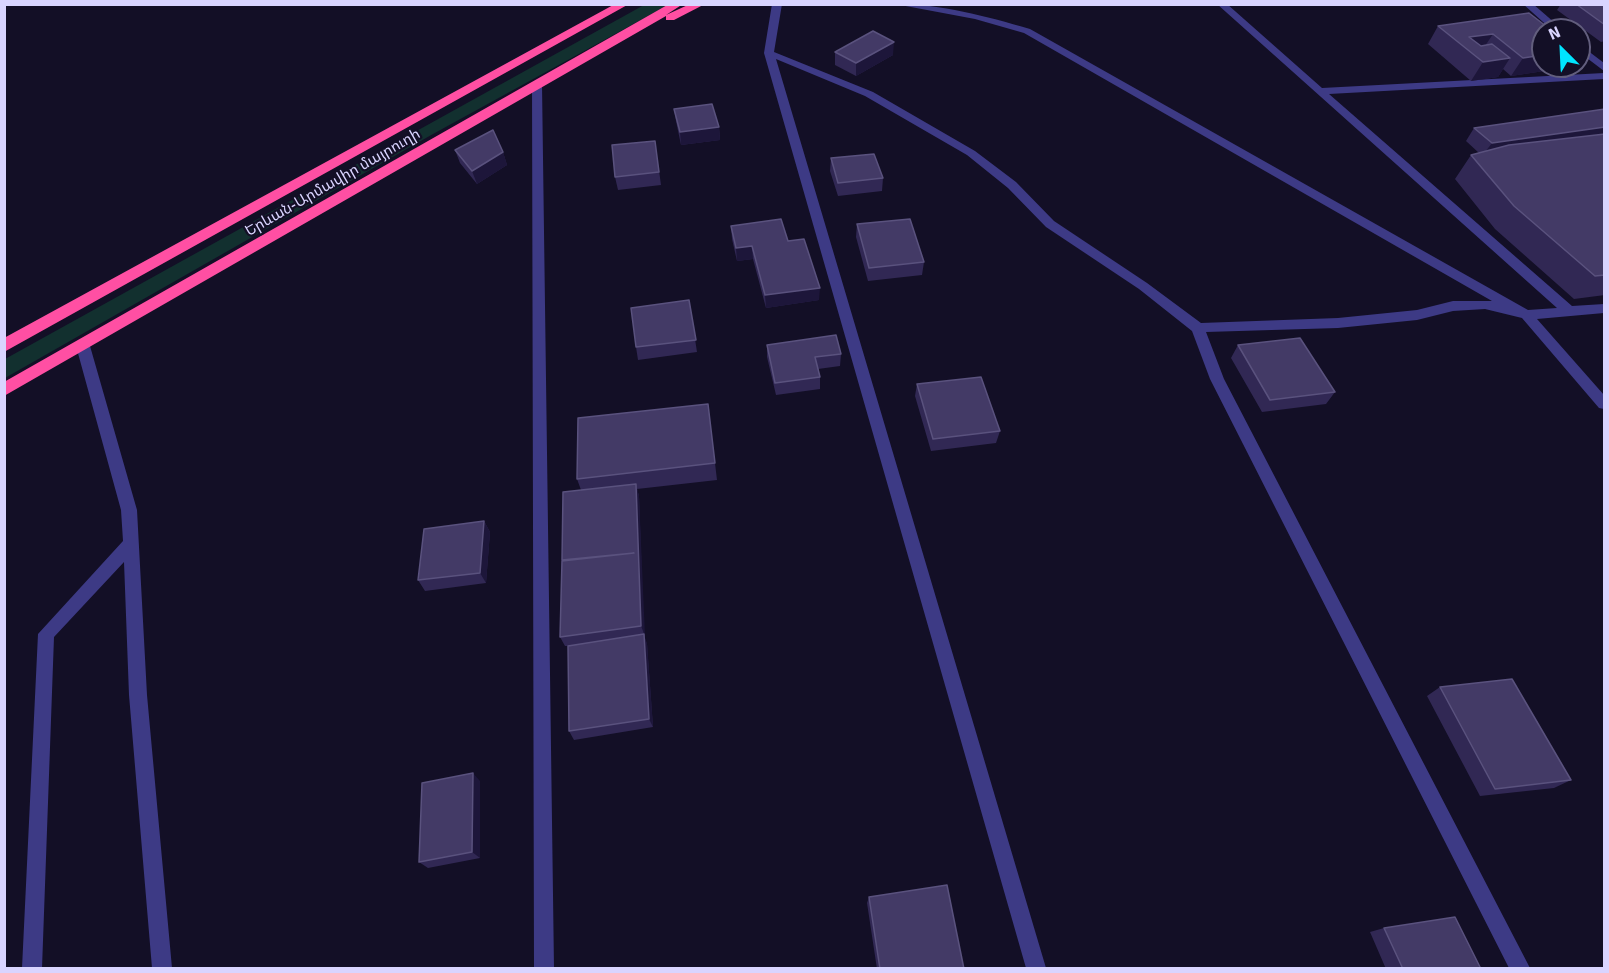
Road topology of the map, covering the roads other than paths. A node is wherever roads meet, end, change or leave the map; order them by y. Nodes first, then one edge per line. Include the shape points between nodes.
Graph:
1 (624, 4) edge
2 (678, 4) edge
3 (700, 4) edge
4 (777, 4) edge
5 (899, 4) edge
6 (1221, 4) edge
7 (1527, 4) edge
8 (1544, 18) edge
9 (602, 47) junction
10 (770, 53) junction
11 (1591, 57) edge
12 (1605, 68) edge
13 (1605, 76) edge
14 (537, 84) junction
15 (1318, 91) junction
16 (1605, 308) edge
17 (1569, 311) junction
18 (1526, 315) junction
19 (1198, 328) junction
20 (4, 346) edge
21 (83, 346) junction
22 (4, 390) edge
23 (1605, 404) edge
24 (130, 544) junction
25 (32, 969) edge
26 (162, 969) edge
27 (543, 969) edge
28 (1035, 969) edge
29 (1520, 969) edge

1 - 20 highway, Երևան-Արմավիր մայրուղի
2 - 9 highway, Երևան-Արմավիր մայրուղի
3 - 9 highway
4 - 10 street
5 - 18 street via 976,16 1027,31
6 - 15 street
7 - 8 street
9 - 14 highway, Երևան-Արմավիր մայրուղի
10 - 19 street via 869,94 971,153 1012,185 1050,224
10 - 28 street
11 - 12 street
13 - 15 street
14 - 21 highway, Երևան-Արմավիր մայրուղի
14 - 27 street
15 - 17 street
16 - 17 street
17 - 18 street
18 - 19 street via 1485,304 1338,323
18 - 23 street
19 - 29 street via 1222,389
21 - 22 highway, Երևան-Արմավիր մայրուղի
21 - 24 street via 129,510
24 - 25 street via 46,634
24 - 26 street via 138,695

